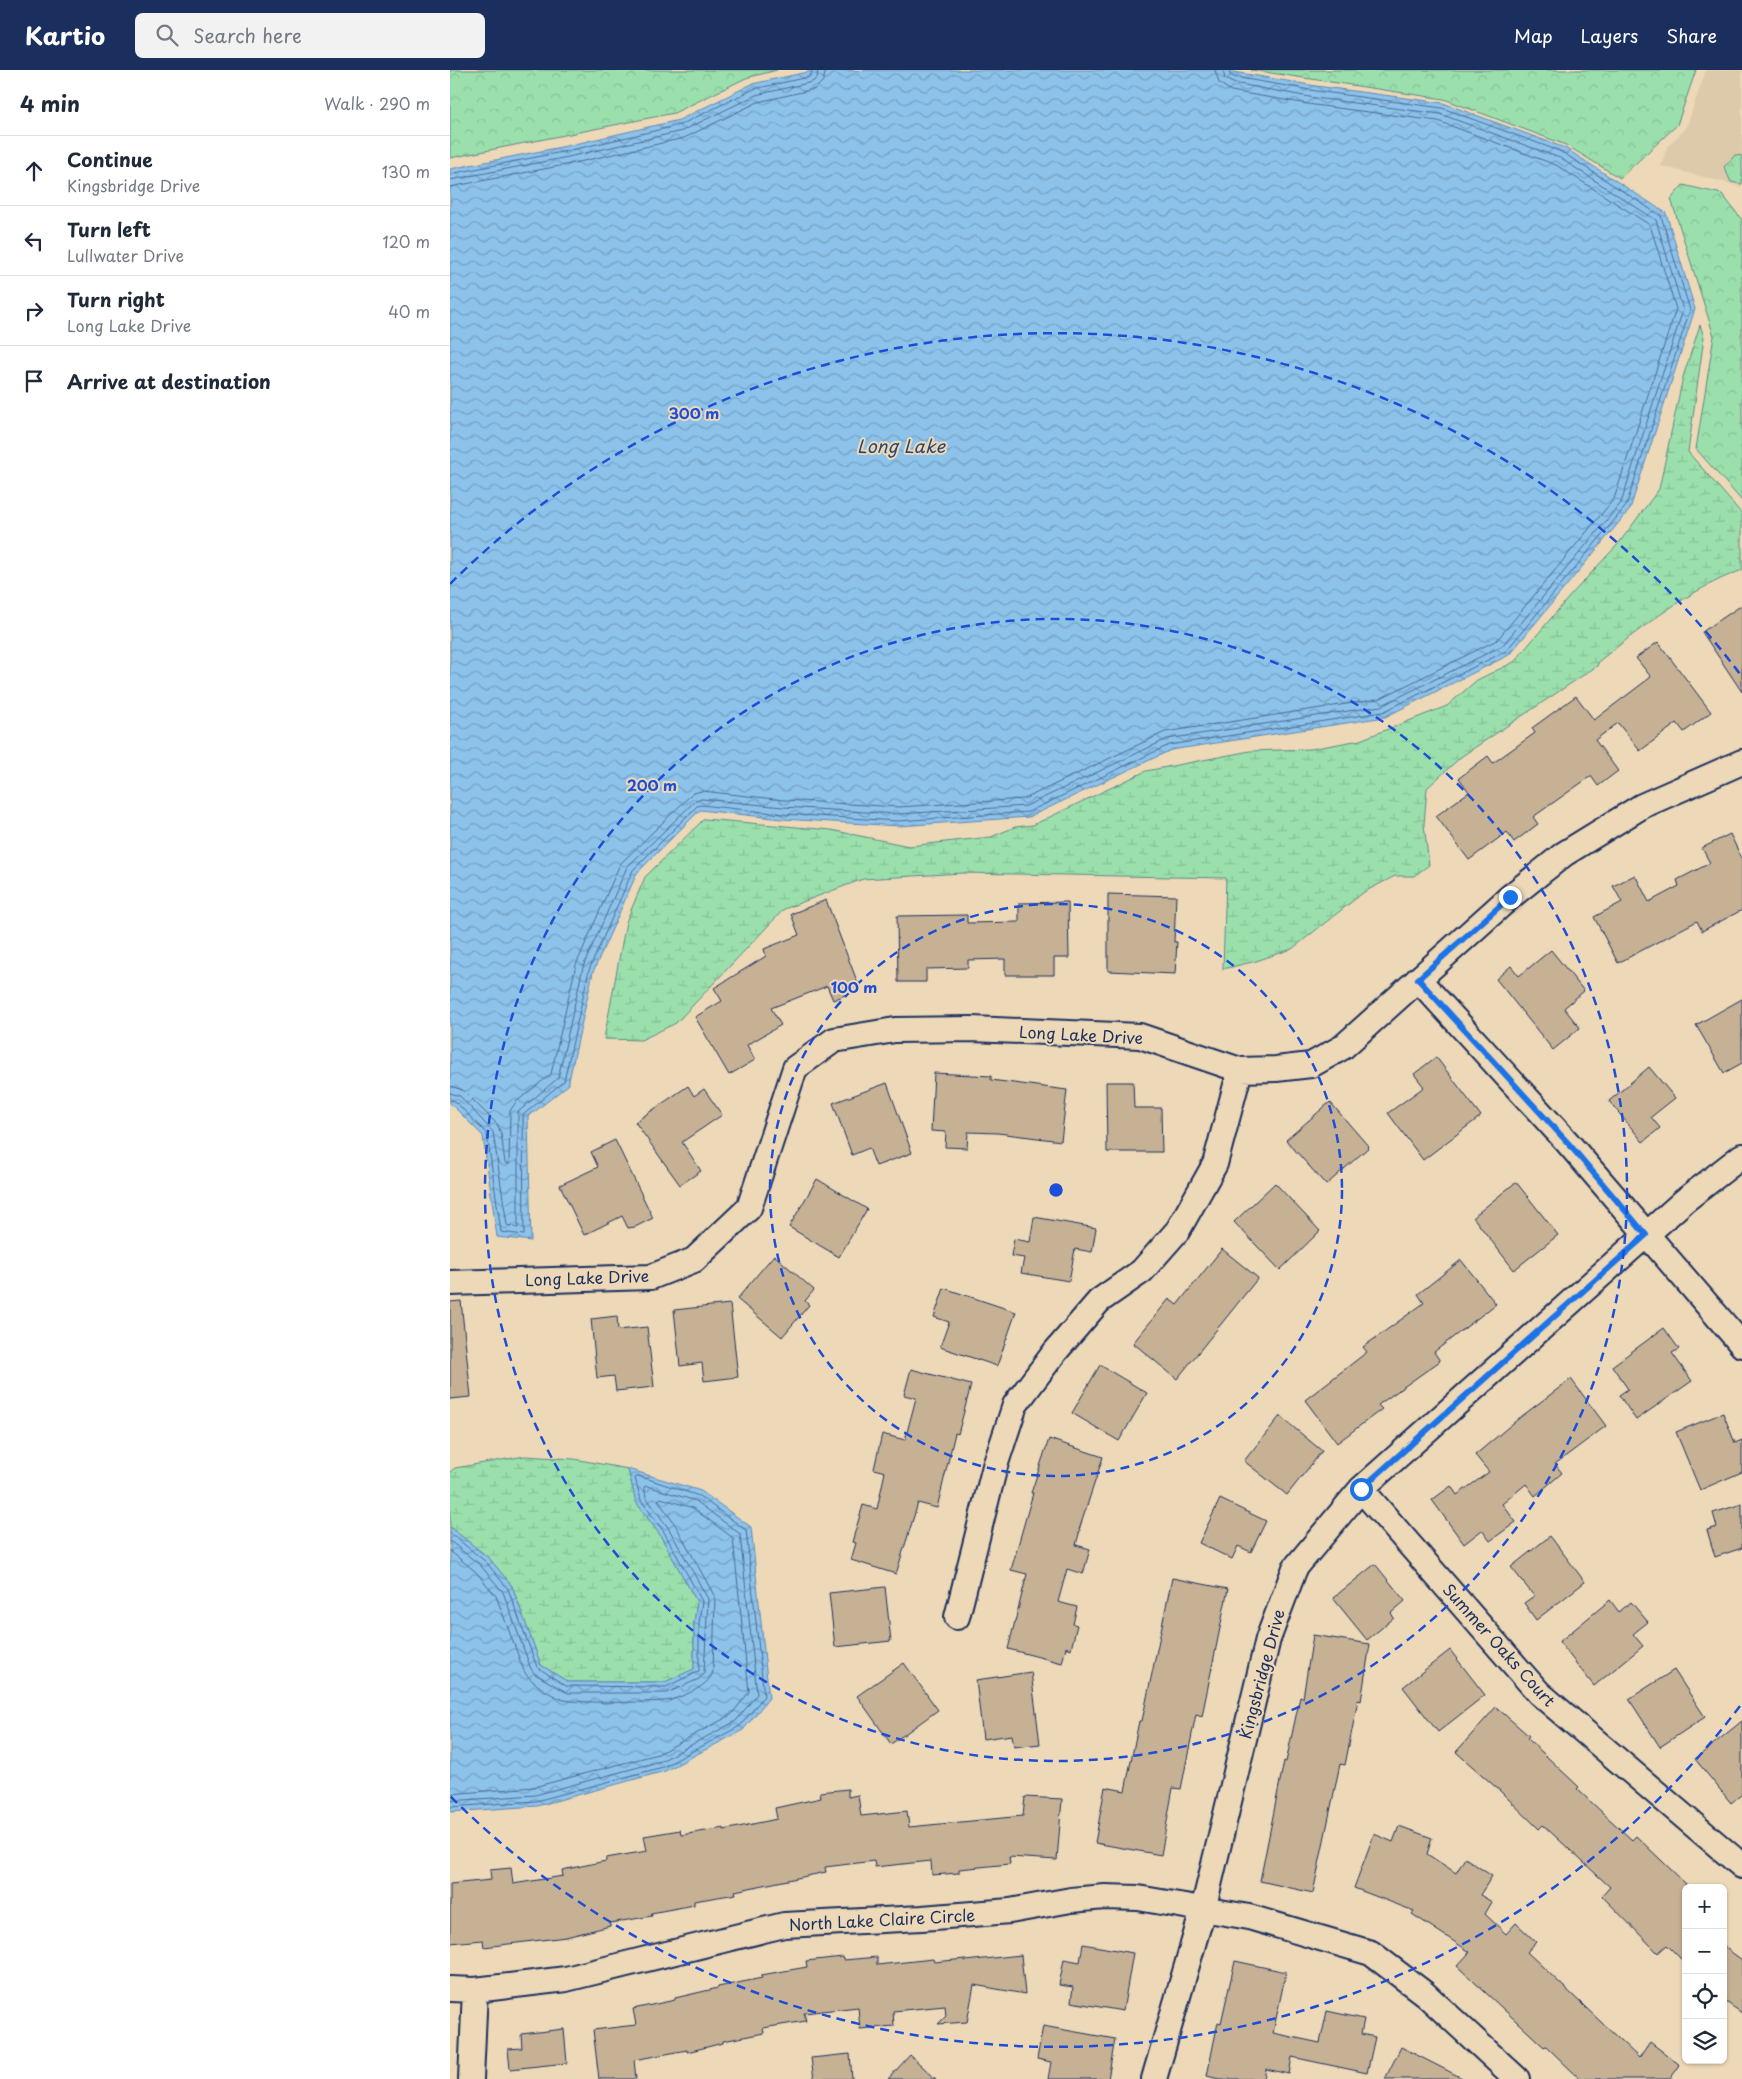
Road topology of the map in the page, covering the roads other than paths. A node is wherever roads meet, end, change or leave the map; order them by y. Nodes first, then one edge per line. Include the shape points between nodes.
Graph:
1 (1742, 762) edge
2 (1418, 979) junction
3 (1240, 1070) junction
4 (1742, 1156) edge
5 (1646, 1235) junction
6 (450, 1283) edge
7 (1742, 1345) edge
8 (1361, 1489) junction
9 (956, 1617) dead end
10 (1742, 1866) edge
11 (1203, 1910) junction
12 (450, 1989) edge
13 (475, 1990) junction
14 (471, 2079) edge
15 (1154, 2079) edge
16 (1517, 2079) edge

1 - 2 street, Long Lake Drive via 1642,806 1564,854
2 - 3 street, Long Lake Drive via 1343,1047 1311,1065
2 - 5 street via 1568,1143
3 - 6 street, Long Lake Drive via 1140,1036 972,1029 895,1030 834,1040 795,1068 749,1208 694,1260 651,1277
3 - 9 street via 1214,1164 1178,1230 1142,1271 1099,1300 1014,1405
4 - 5 street, Kingsbridge Drive
5 - 7 street
5 - 8 street, Kingsbridge Drive
8 - 10 street, Summer Oaks Court via 1539,1693
8 - 11 street, Kingsbridge Drive via 1294,1568 1268,1639
11 - 13 street, North Lake Claire Circle via 1138,1898 1105,1897 1010,1912 784,1925 566,1979
11 - 15 street, Kingsbridge Drive
11 - 16 street, North Lake Claire Circle via 1249,1917 1371,1953 1425,1994
12 - 13 street, North Lake Claire Circle
13 - 14 street

